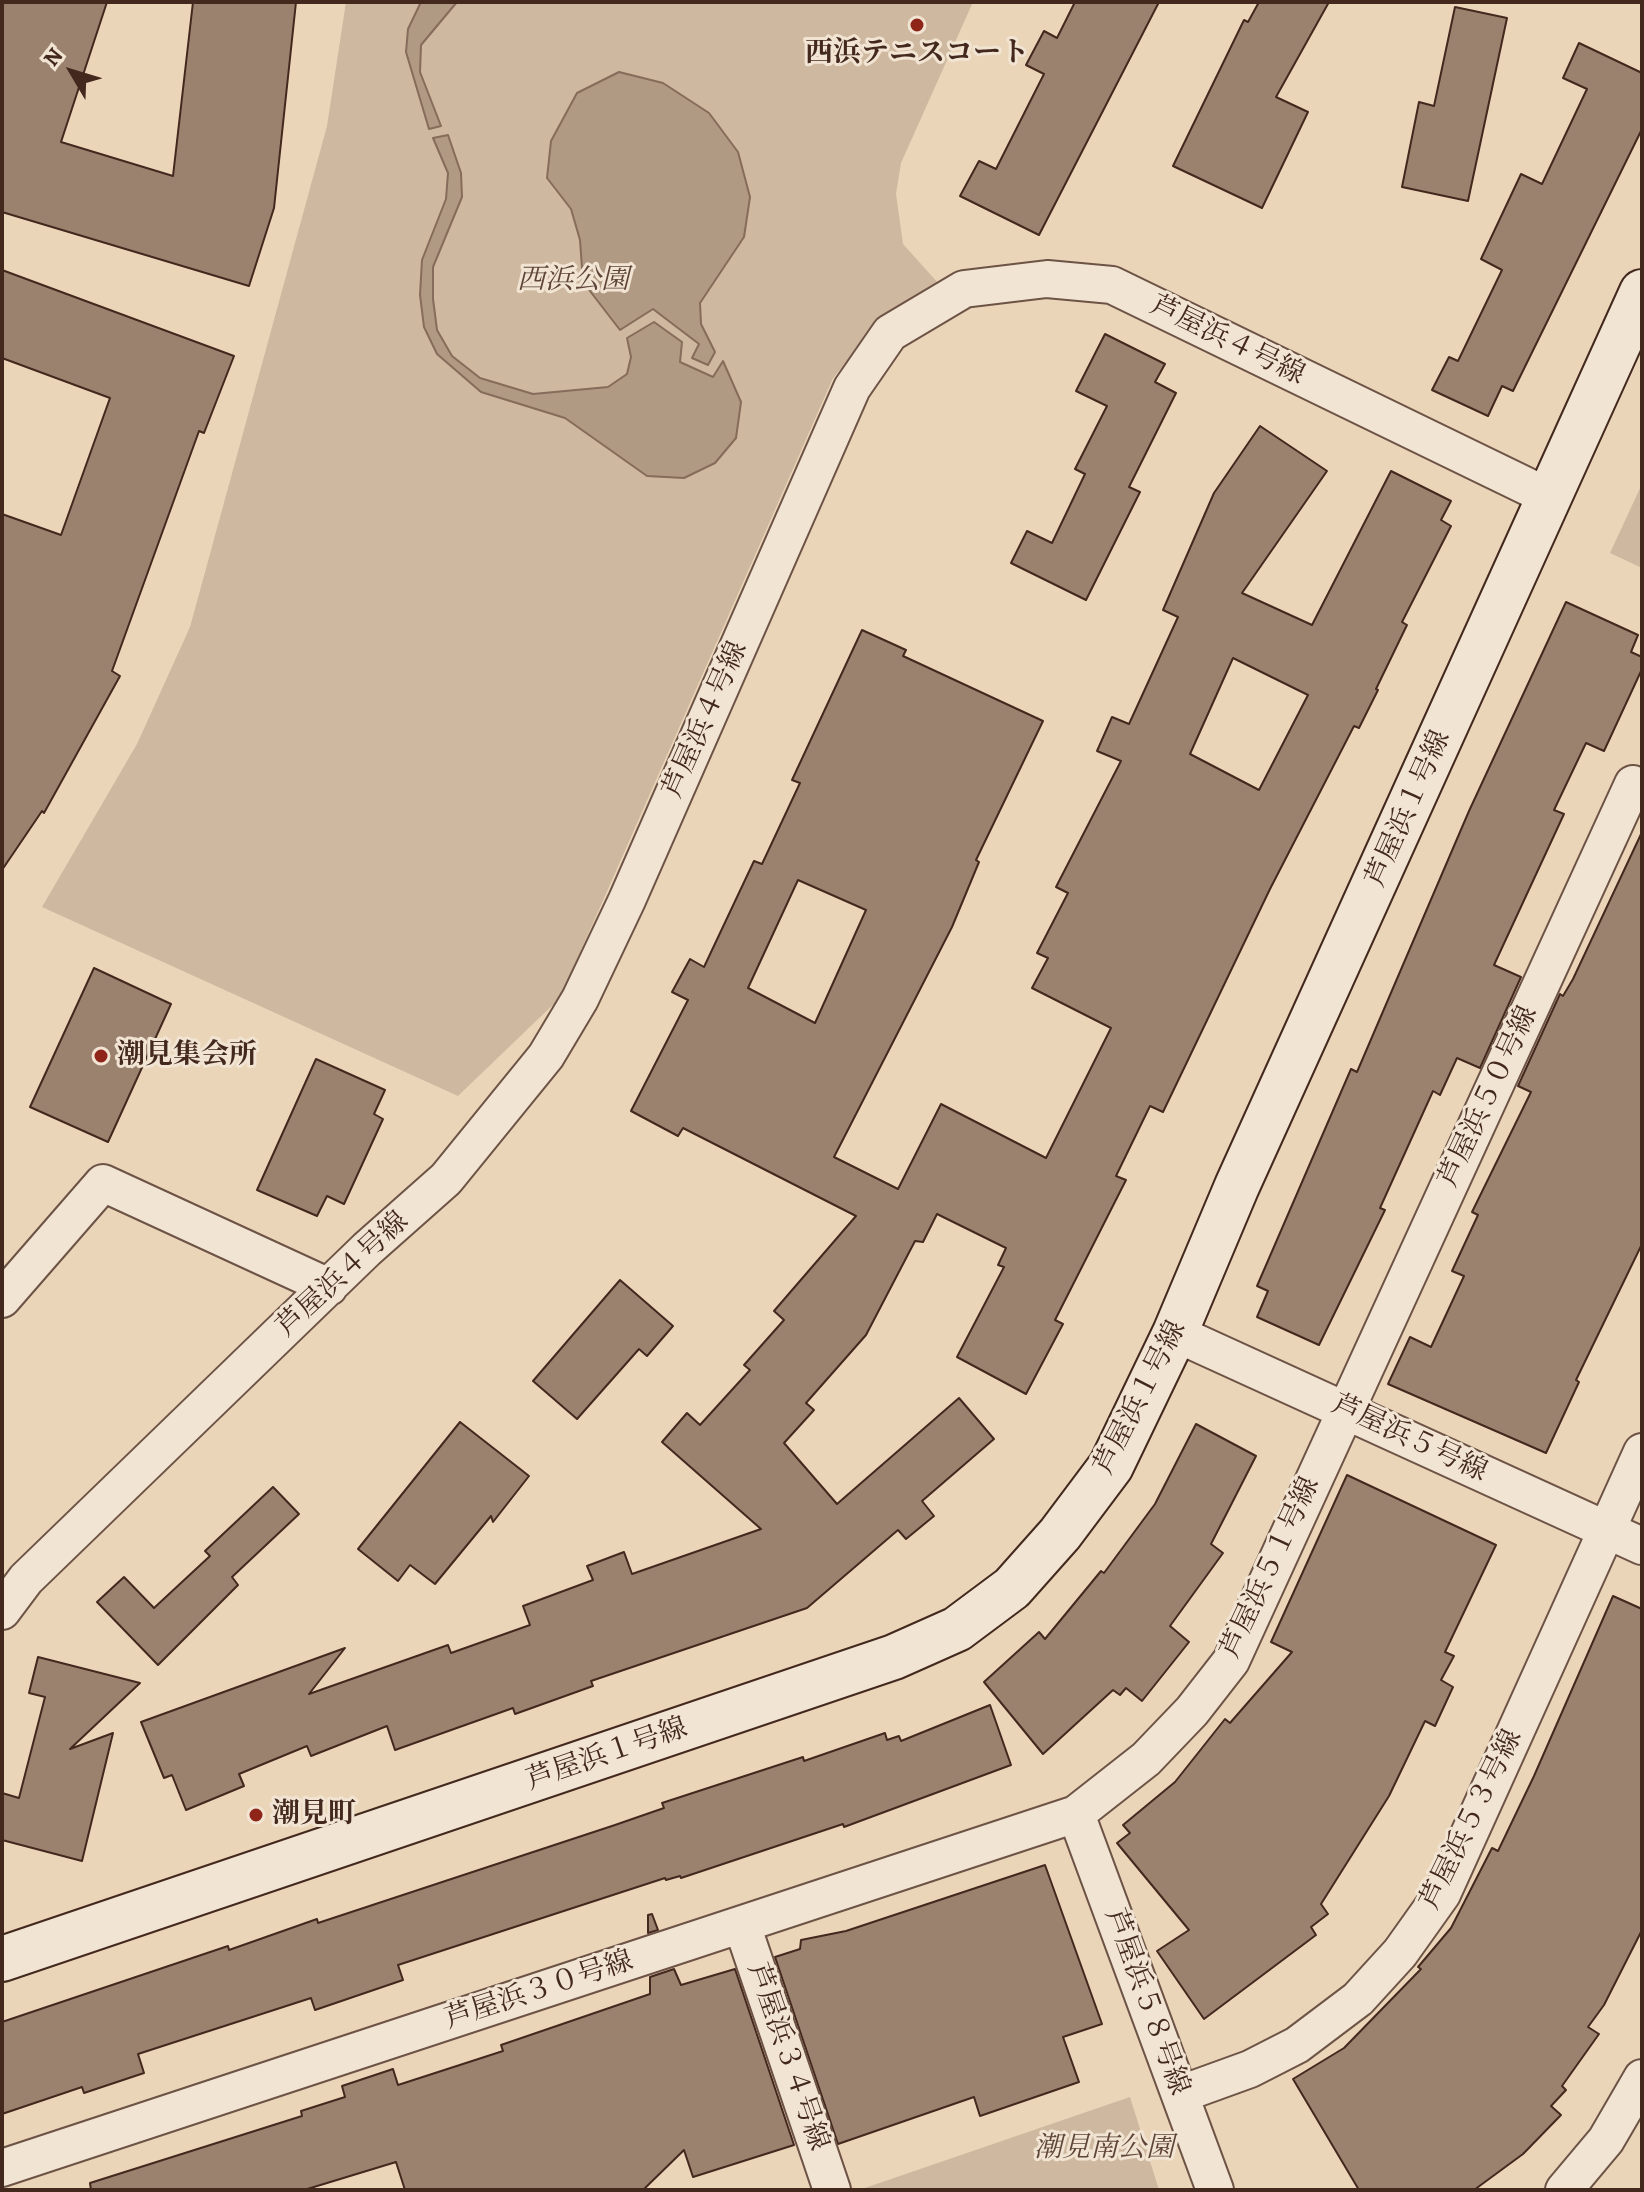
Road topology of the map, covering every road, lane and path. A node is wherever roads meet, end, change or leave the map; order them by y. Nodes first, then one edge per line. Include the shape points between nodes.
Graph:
1 (1642, 292) edge
2 (1551, 498) junction
3 (1638, 786) edge
4 (329, 1287) junction
5 (2, 1299) edge
6 (1175, 1333) junction
7 (1345, 1409) junction
8 (1642, 1452) edge
9 (1607, 1530) junction
10 (1642, 1546) edge
11 (2, 1611) edge
12 (1076, 1814) junction
13 (742, 1925) junction
14 (2, 1959) edge
15 (1642, 2078) edge
16 (1181, 2094) junction
17 (2, 2168) edge
18 (832, 2190) edge
19 (1215, 2190) edge
20 (1564, 2190) edge

1 - 2 street, 芦屋浜１号線
2 - 4 street, 芦屋浜４号線 via 1112,285 1047,279 964,289 890,333 852,388 580,999 527,1081 446,1179
2 - 6 street, 芦屋浜１号線
3 - 7 street, 芦屋浜５０号線
4 - 5 street via 103,1183
4 - 11 street, 芦屋浜４号線 via 26,1579
6 - 7 street, 芦屋浜５号線
6 - 14 street, 芦屋浜１号線 via 1111,1466 1012,1588 957,1629 879,1662
7 - 9 street, 芦屋浜５号線
7 - 12 street, 芦屋浜５１号線 via 1231,1661 1146,1759
8 - 9 street, 芦屋浜５３号線
9 - 10 street, 芦屋浜５号線
9 - 16 street, 芦屋浜５３号線 via 1442,1894 1400,1953 1358,1999 1297,2045
12 - 13 street, 芦屋浜３０号線
12 - 16 street, 芦屋浜５８号線
13 - 17 street, 芦屋浜３０号線
13 - 18 street, 芦屋浜３４号線
15 - 20 street via 1606,2140
16 - 19 street, 芦屋浜５８号線

